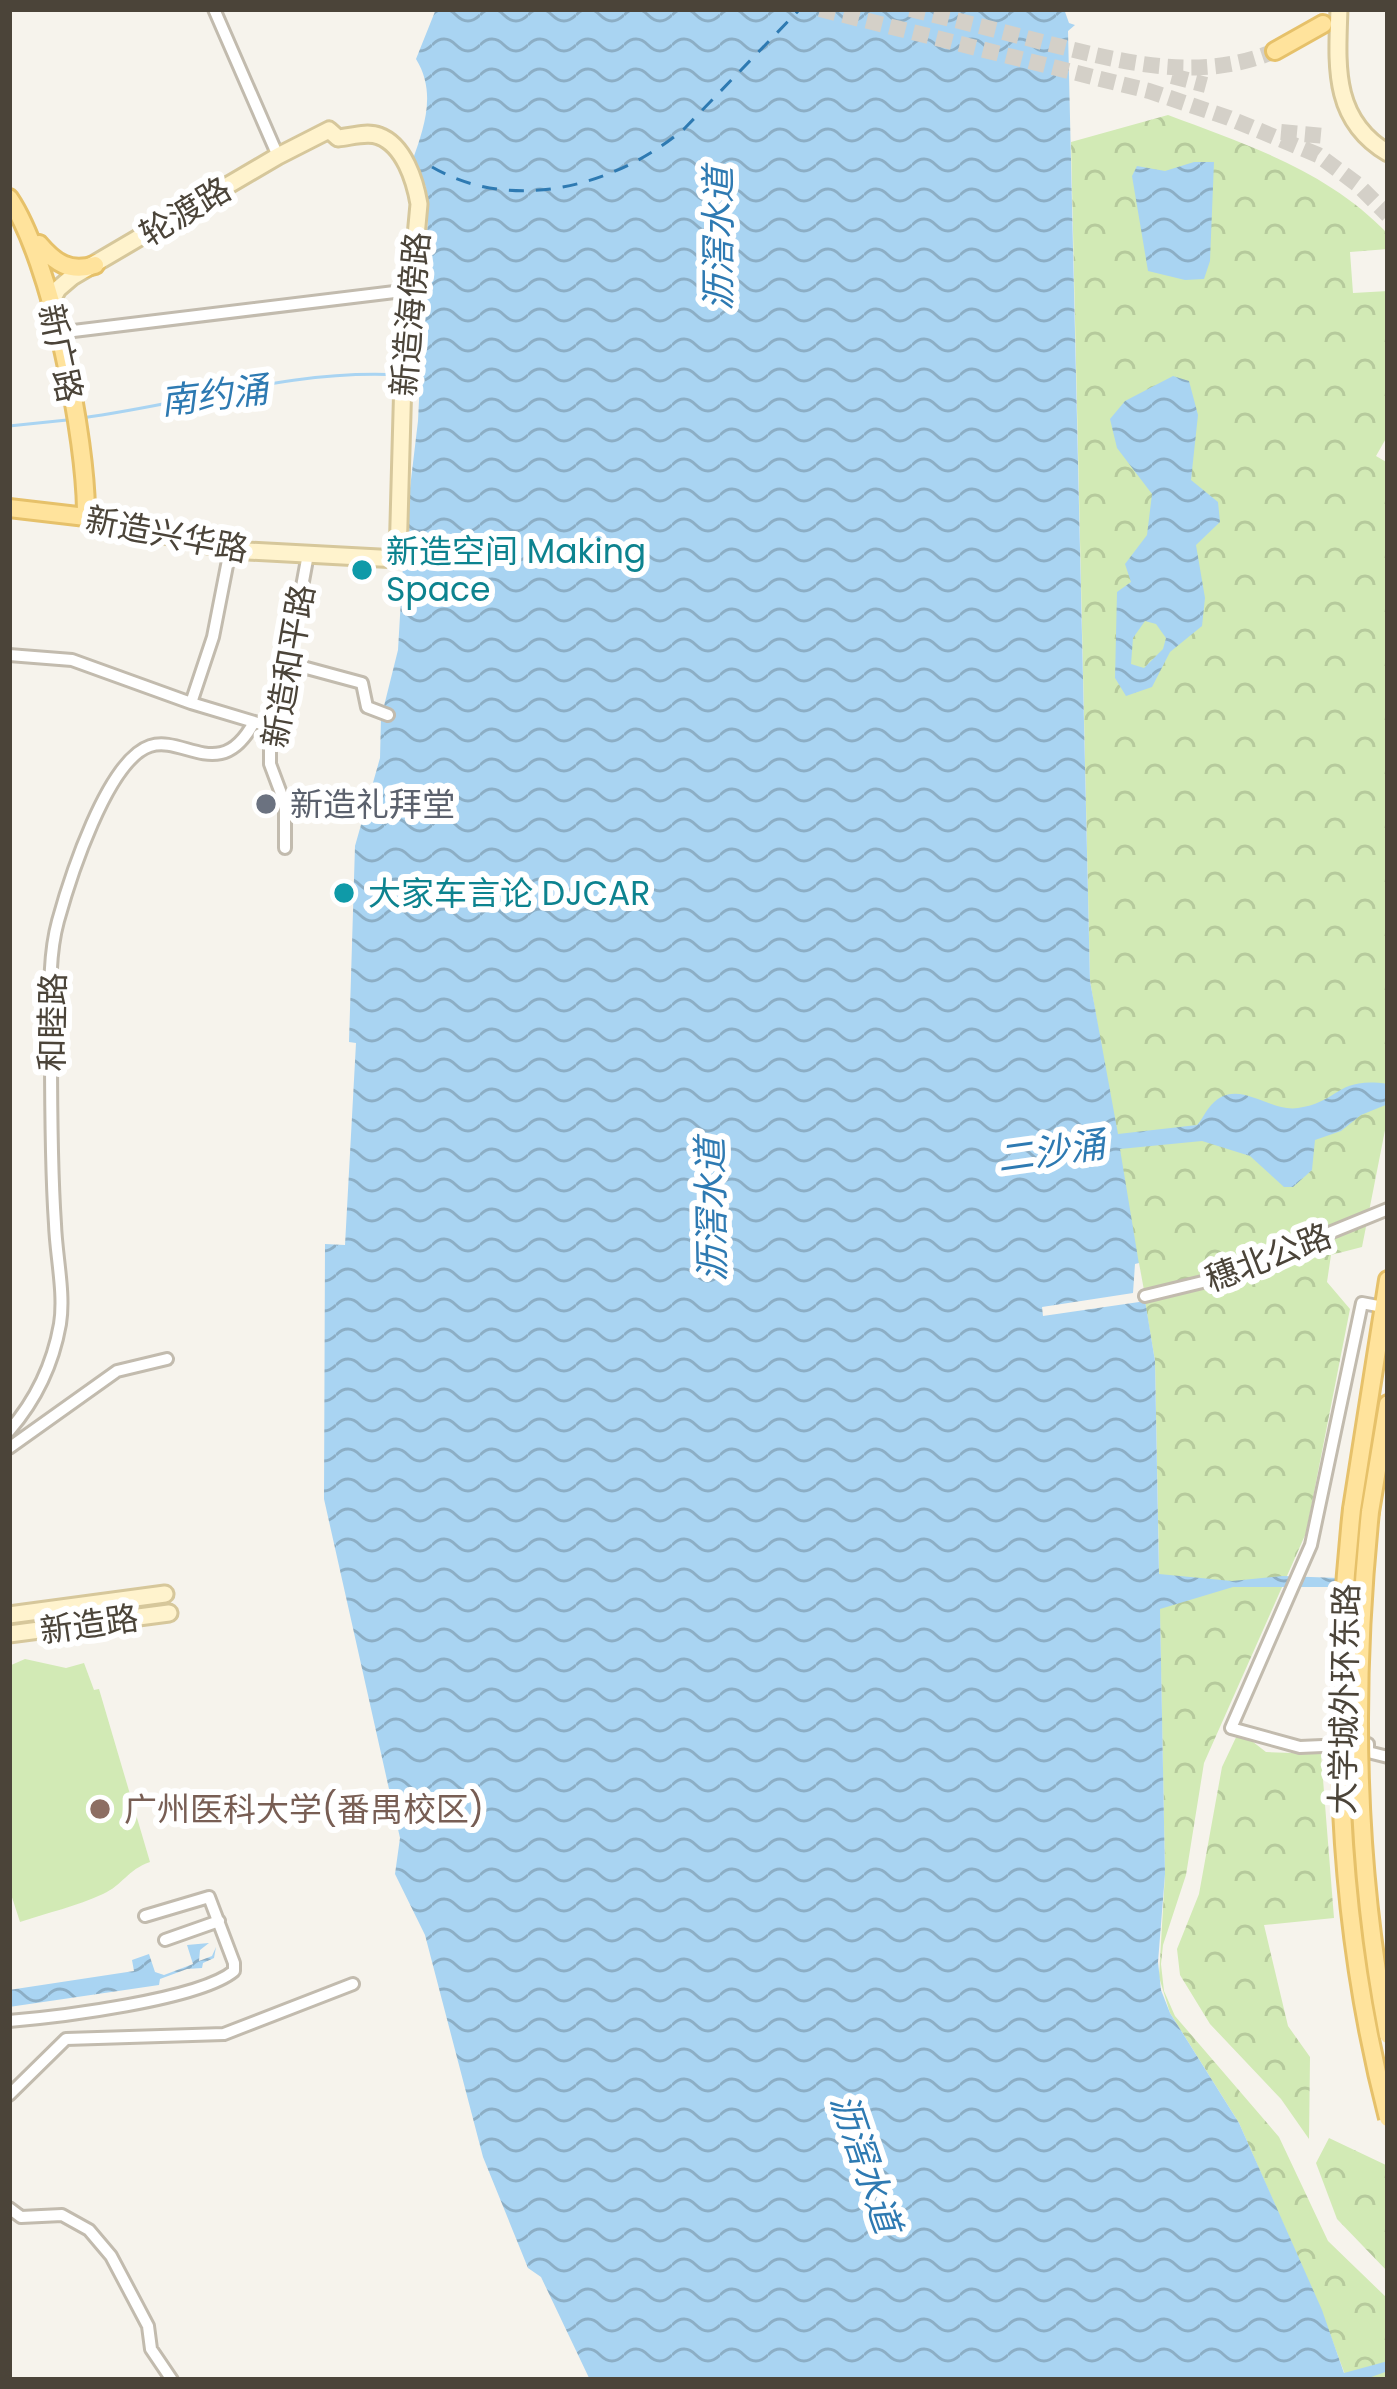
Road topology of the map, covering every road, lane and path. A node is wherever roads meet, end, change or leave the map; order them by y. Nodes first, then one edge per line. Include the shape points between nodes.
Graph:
1 (214, 9) edge
2 (1339, 9) edge
3 (1323, 24) dead end
4 (1275, 51) tunnel mouth
5 (329, 130) joint
6 (1388, 153) edge
7 (278, 155) junction
8 (9, 197) edge
9 (30, 232) junction
10 (94, 265) junction
11 (411, 290) junction
12 (50, 303) junction
13 (57, 333) junction
14 (9, 508) edge
15 (86, 517) junction
16 (230, 550) junction
17 (308, 554) junction
18 (398, 559) joint
19 (9, 655) edge
20 (288, 663) junction
21 (191, 703) junction
22 (388, 715) dead end
23 (254, 722) junction
24 (270, 726) junction
25 (285, 848) dead end
26 (1388, 1209) edge
27 (1388, 1280) edge
28 (1145, 1296) dead end
29 (1383, 1307) junction
30 (167, 1359) dead end
31 (1388, 1404) edge
32 (9, 1431) edge
33 (9, 1448) edge
34 (1361, 1510) junction
35 (165, 1594) dead end
36 (169, 1613) dead end
37 (9, 1615) edge
38 (9, 1634) edge
39 (1388, 1757) edge
40 (145, 1916) dead end
41 (219, 1921) junction
42 (165, 1940) dead end
43 (353, 1984) dead end
44 (9, 2021) edge
45 (1388, 2036) edge
46 (9, 2096) edge
47 (1388, 2118) edge
48 (9, 2208) edge
49 (172, 2380) edge

1 - 7 street
2 - 6 street via 1343,103 1362,134
3 - 4 main road
5 - 7 street, 轮渡路
5 - 11 street, 新造海傍路 via 338,138 382,137 410,173 419,204
7 - 10 street, 轮渡路
8 - 9 main road, 新广路
9 - 10 main road via 59,264
9 - 12 main road, 新广路
10 - 12 street, 轮渡路
11 - 13 street
11 - 18 street, 新造海傍路
12 - 13 main road, 新广路
13 - 15 main road, 新广路
14 - 15 main road, 新造兴华路
15 - 16 street, 新造兴华路
16 - 17 street, 新造兴华路
16 - 21 street
17 - 18 street, 新造兴华路
17 - 20 street, 新造和平路
19 - 21 street via 72,660
20 - 22 street via 362,683 368,707
20 - 24 street, 新造和平路
21 - 23 street
23 - 24 street
23 - 32 street, 和睦路 via 247,736 217,754 167,746 138,754 115,777 68,885 51,992 60,1323 43,1380
24 - 25 street, 新造和平路
26 - 28 street, 穗北公路 via 1219,1278
27 - 29 main road, 大学城外环东路
29 - 34 main road, 大学城外环东路
29 - 39 street via 1362,1304 1314,1536 1231,1728 1300,1747 1368,1744 1368,1752
30 - 33 street via 117,1371
31 - 34 main road, 大学城外环东路
34 - 45 main road, 大学城外环东路, bridge via 1358,1756 1367,1907
34 - 47 main road, 大学城外环东路, bridge via 1340,1654 1341,1800 1360,1989
35 - 37 street, 新造路
36 - 38 street, 新造路
40 - 41 street via 203,1896
41 - 42 street
41 - 44 street via 234,1964 229,1976 155,1999
43 - 46 street via 224,2034 66,2038
48 - 49 street via 21,2217 62,2215 89,2230 111,2256

